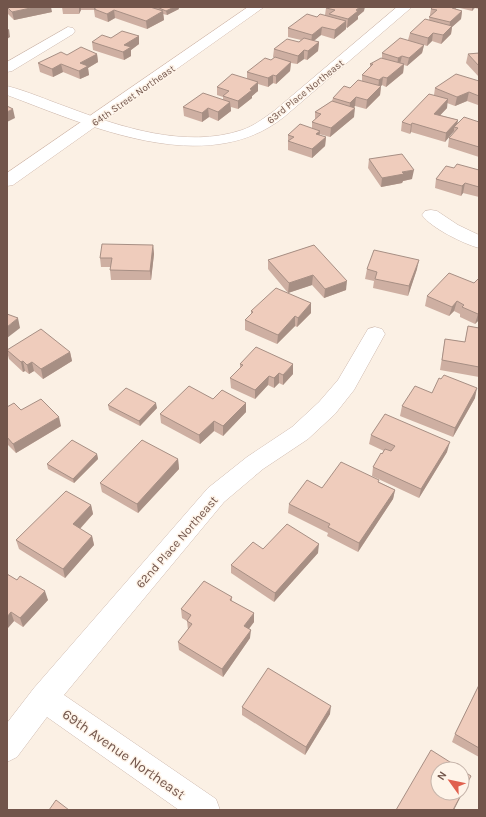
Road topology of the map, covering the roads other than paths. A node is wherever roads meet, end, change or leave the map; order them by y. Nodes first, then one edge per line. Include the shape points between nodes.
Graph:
1 (257, 7) edge
2 (405, 7) edge
3 (68, 31) dead end
4 (7, 68) edge
5 (7, 90) edge
6 (95, 122) junction
7 (7, 181) edge
8 (431, 216) dead end
9 (479, 242) edge
10 (375, 334) dead end
11 (44, 698) junction
12 (7, 747) edge
13 (205, 810) edge

1 - 6 street, 64th Street Northeast
2 - 6 street, 63rd Place Northeast via 279,114 245,134 189,141 160,139
3 - 4 street
5 - 6 street, 63rd Place Northeast
6 - 7 street, 64th Street Northeast
8 - 9 street
10 - 11 street, 62nd Place Northeast via 346,385 327,408 300,433 255,463 216,495
11 - 12 street, 62nd Place Northeast
11 - 13 street, 69th Avenue Northeast

